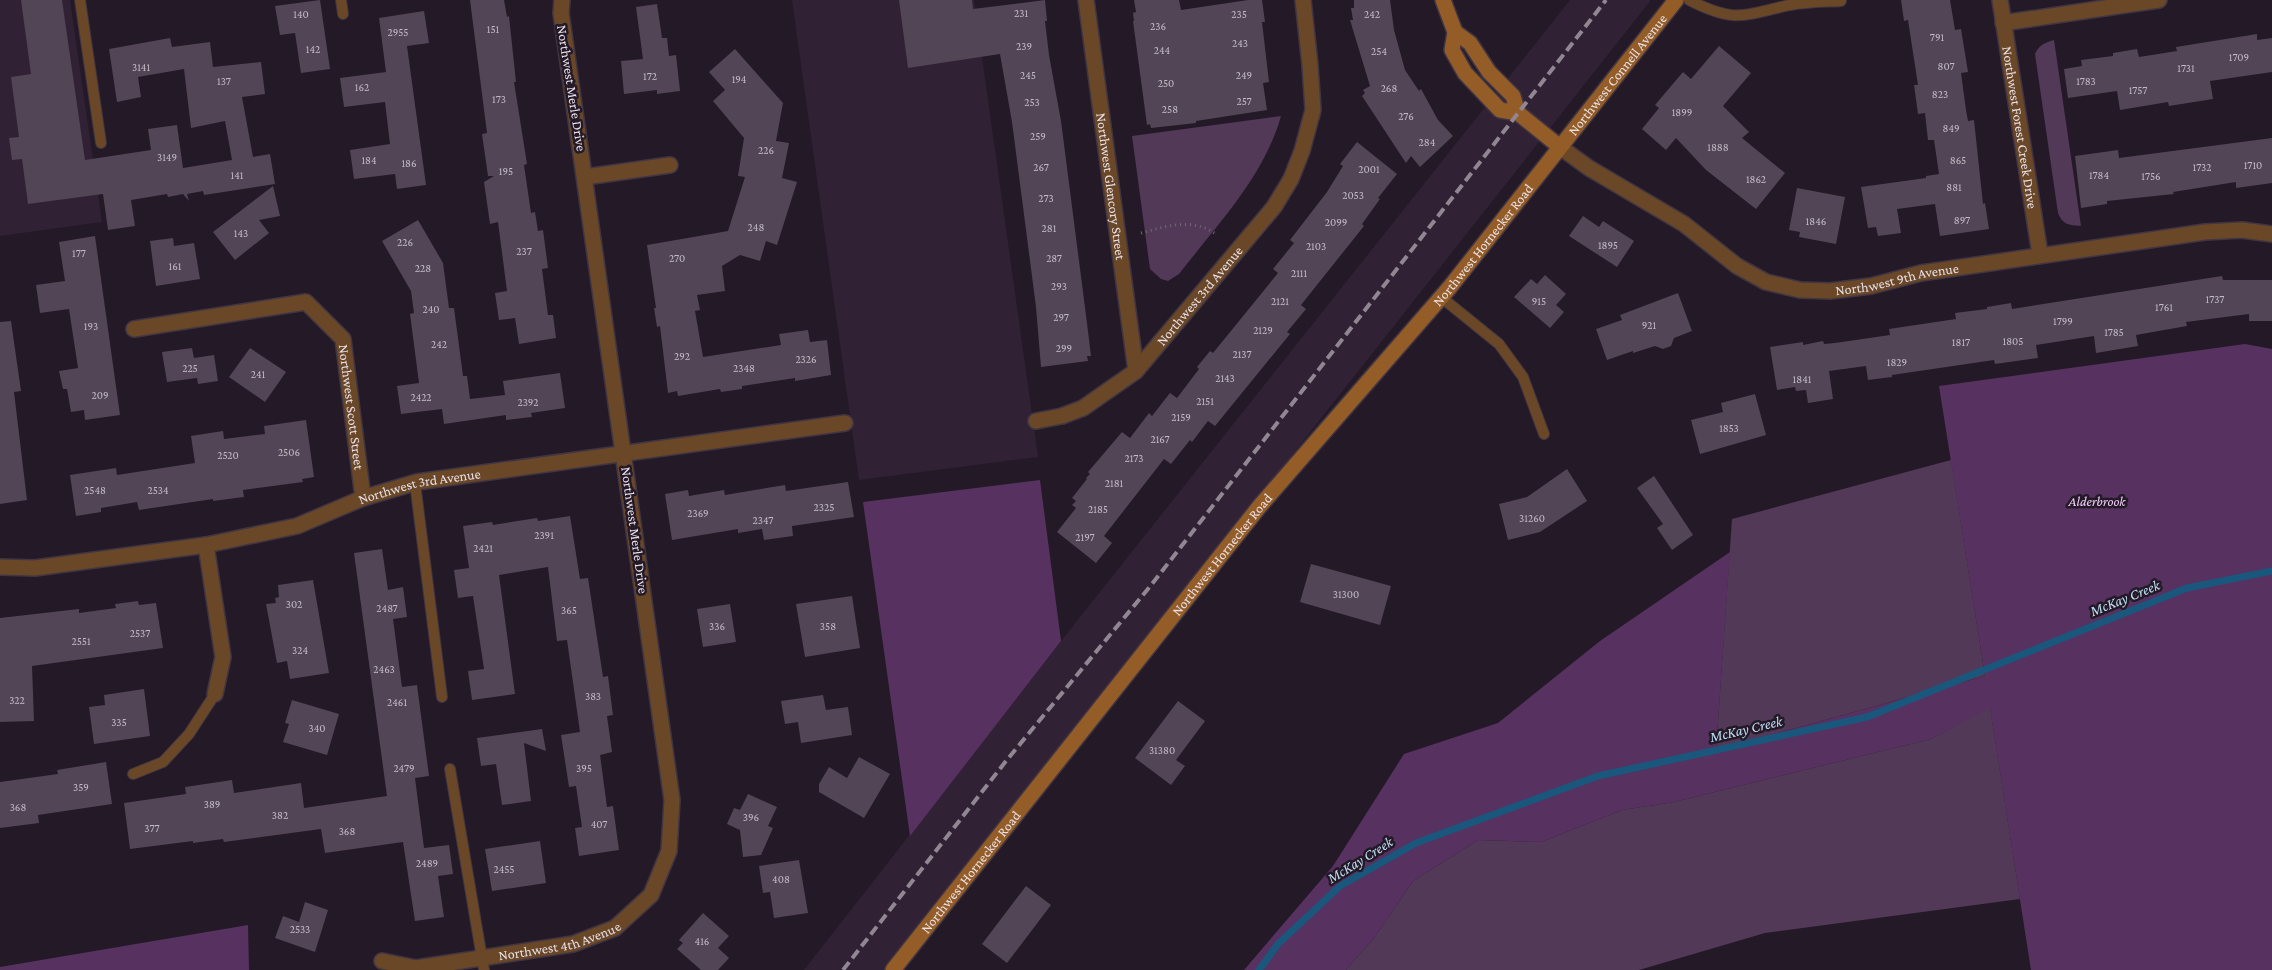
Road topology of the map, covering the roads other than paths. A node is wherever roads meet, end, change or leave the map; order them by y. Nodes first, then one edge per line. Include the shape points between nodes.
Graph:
1 (80, 0) edge
2 (341, 0) edge
3 (562, 0) edge
4 (1086, 0) edge
5 (1302, 0) edge
6 (1443, 0) edge
7 (1676, 0) edge
8 (1689, 0) edge
9 (2000, 0) edge
10 (2160, 0) edge
11 (1841, 1) edge
12 (343, 14) dead end
13 (2003, 23) junction
14 (101, 143) dead end
15 (1560, 147) junction
16 (670, 166) dead end
17 (586, 177) junction
18 (2272, 234) edge
19 (2040, 254) junction
20 (1441, 296) junction
21 (134, 329) dead end
22 (1136, 371) junction
23 (1036, 421) dead end
24 (845, 423) dead end
25 (1544, 434) dead end
26 (624, 454) junction
27 (415, 483) junction
28 (363, 498) junction
29 (206, 545) junction
30 (0, 567) edge
31 (215, 694) joint
32 (442, 696) dead end
33 (450, 769) dead end
34 (133, 774) dead end
35 (656, 882) joint
36 (483, 964) edge
37 (383, 965) edge
38 (893, 970) edge

1 - 14 lane
2 - 12 lane
3 - 17 street, Northwest Merle Drive via 561,13
4 - 22 street, Northwest Glencory Street
5 - 22 street, Northwest 3rd Avenue via 1313,110 1291,179 1274,207
6 - 15 street via 1455,32 1452,50 1465,73 1500,110 1518,113
7 - 15 street, Northwest Connell Avenue
8 - 11 lane via 1710,11 1735,16 1791,5
9 - 13 street, Northwest Forest Creek Drive
10 - 13 street
13 - 19 street, Northwest Forest Creek Drive
15 - 19 street, Northwest 9th Avenue via 1589,168 1684,224 1737,266 1766,282 1800,290 1830,291 1871,286 1921,273
15 - 20 street, Northwest Hornecker Road
16 - 17 street
17 - 26 street, Northwest Merle Drive
18 - 19 street, Northwest 9th Avenue via 2242,230 2204,232
20 - 25 lane via 1499,344 1523,377
20 - 38 street, Northwest Hornecker Road via 1259,507
21 - 28 street, Northwest Scott Street via 306,302 343,339
22 - 23 street, Northwest 3rd Avenue via 1083,408
24 - 26 street, Northwest 3rd Avenue
26 - 27 street, Northwest 3rd Avenue
26 - 35 street, Northwest Merle Drive via 672,800 669,851
27 - 28 street, Northwest 3rd Avenue
27 - 32 lane
28 - 29 street, Northwest 3rd Avenue via 297,526
29 - 30 street, Northwest 3rd Avenue via 36,568
29 - 31 street via 223,657
31 - 34 lane via 189,734 163,762
33 - 36 lane
35 - 36 street, Northwest 4th Avenue via 651,895 615,928 573,944
36 - 37 street, Northwest 4th Avenue via 416,968

